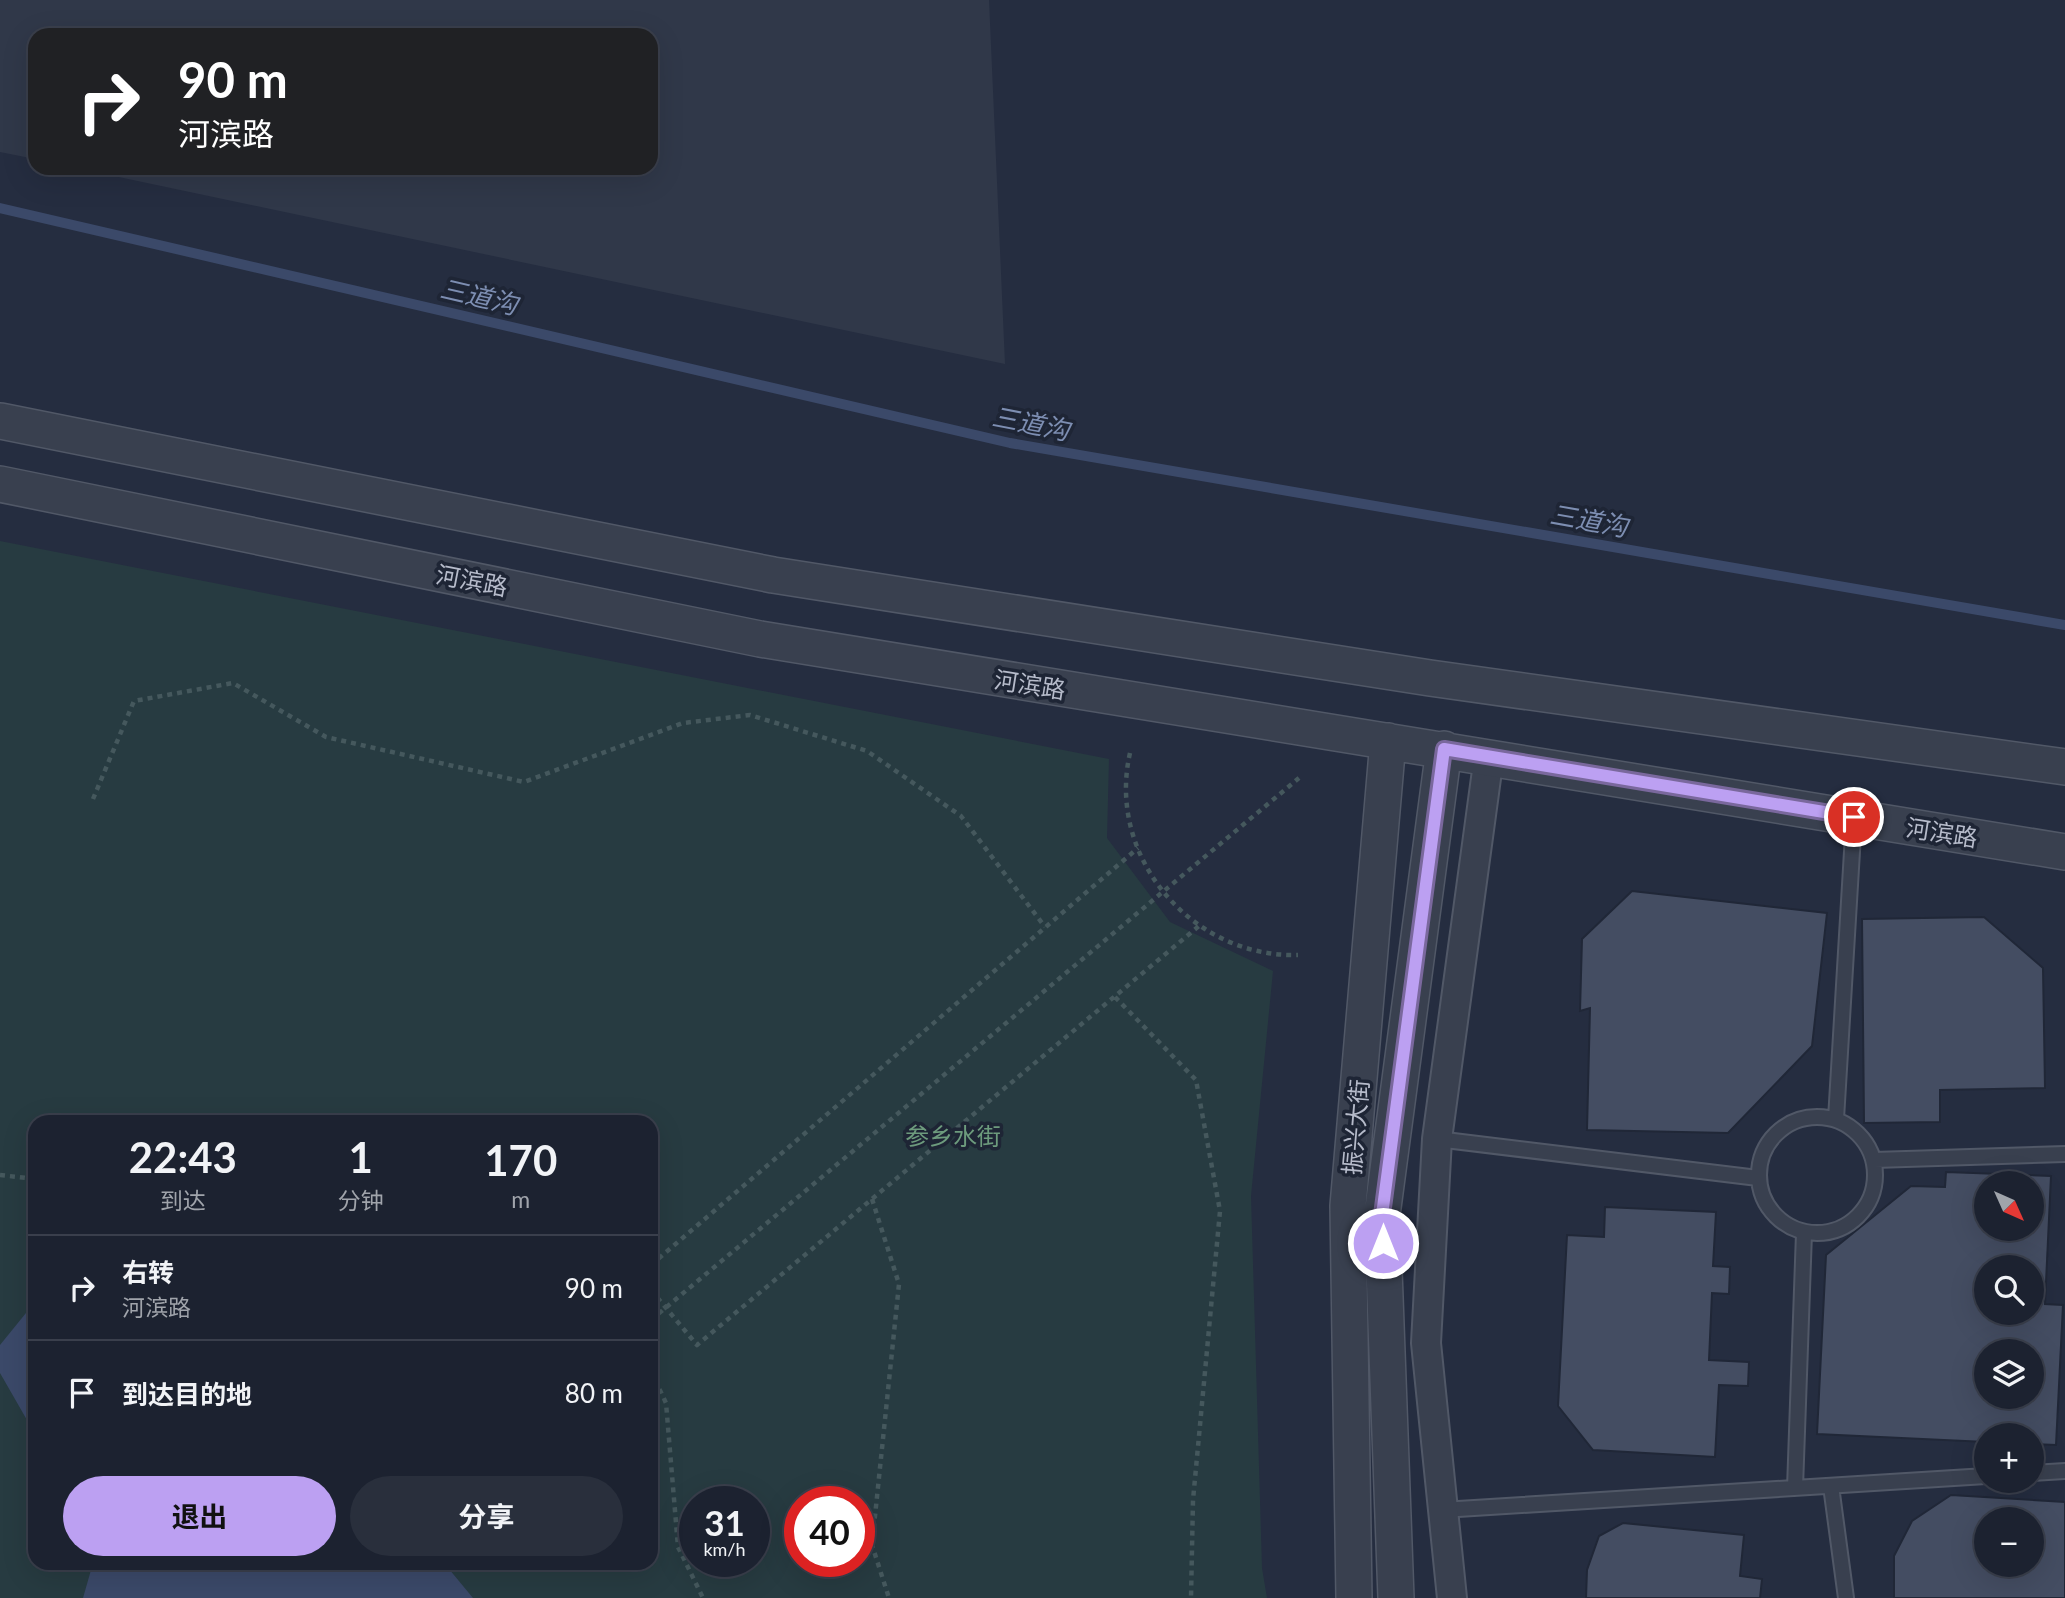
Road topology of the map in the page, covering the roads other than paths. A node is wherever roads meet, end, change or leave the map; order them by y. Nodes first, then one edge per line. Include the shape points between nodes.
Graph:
1 (0, 421) edge
2 (0, 484) edge
3 (1388, 741) junction
4 (1444, 749) junction
5 (1489, 756) junction
6 (2065, 767) edge
7 (1854, 817) junction
8 (2065, 852) edge
9 (1836, 1119) junction
10 (1437, 1139) junction
11 (2065, 1153) edge
12 (1874, 1160) junction
13 (1758, 1178) junction
14 (1804, 1233) junction
15 (2065, 1471) edge
16 (2044, 1472) edge
17 (1974, 1477) edge
18 (1831, 1486) junction
19 (1795, 1488) junction
20 (1442, 1510) junction
21 (1354, 1598) edge
22 (1396, 1598) edge
23 (1452, 1598) edge
24 (1846, 1598) edge

1 - 6 street via 773,575 1430,678
2 - 3 street, 河滨路 via 760,639
3 - 4 street, 河滨路
3 - 21 street, 振兴大街 via 1349,1206
4 - 5 street, 河滨路
4 - 22 street, 振兴大街 via 1382,1215
5 - 7 street, 河滨路
5 - 10 street
7 - 8 street, 河滨路
7 - 9 lane
9 - 12 lane via 1853,1128
9 - 13 lane via 1815,1116 1776,1132 1764,1150
10 - 13 lane
10 - 20 street via 1426,1343
11 - 12 lane
12 - 14 lane via 1876,1179 1861,1214 1826,1233
13 - 14 lane via 1769,1210 1785,1225
14 - 19 lane
15 - 16 lane
17 - 18 lane
18 - 19 lane
18 - 24 lane
19 - 20 lane
20 - 23 street

